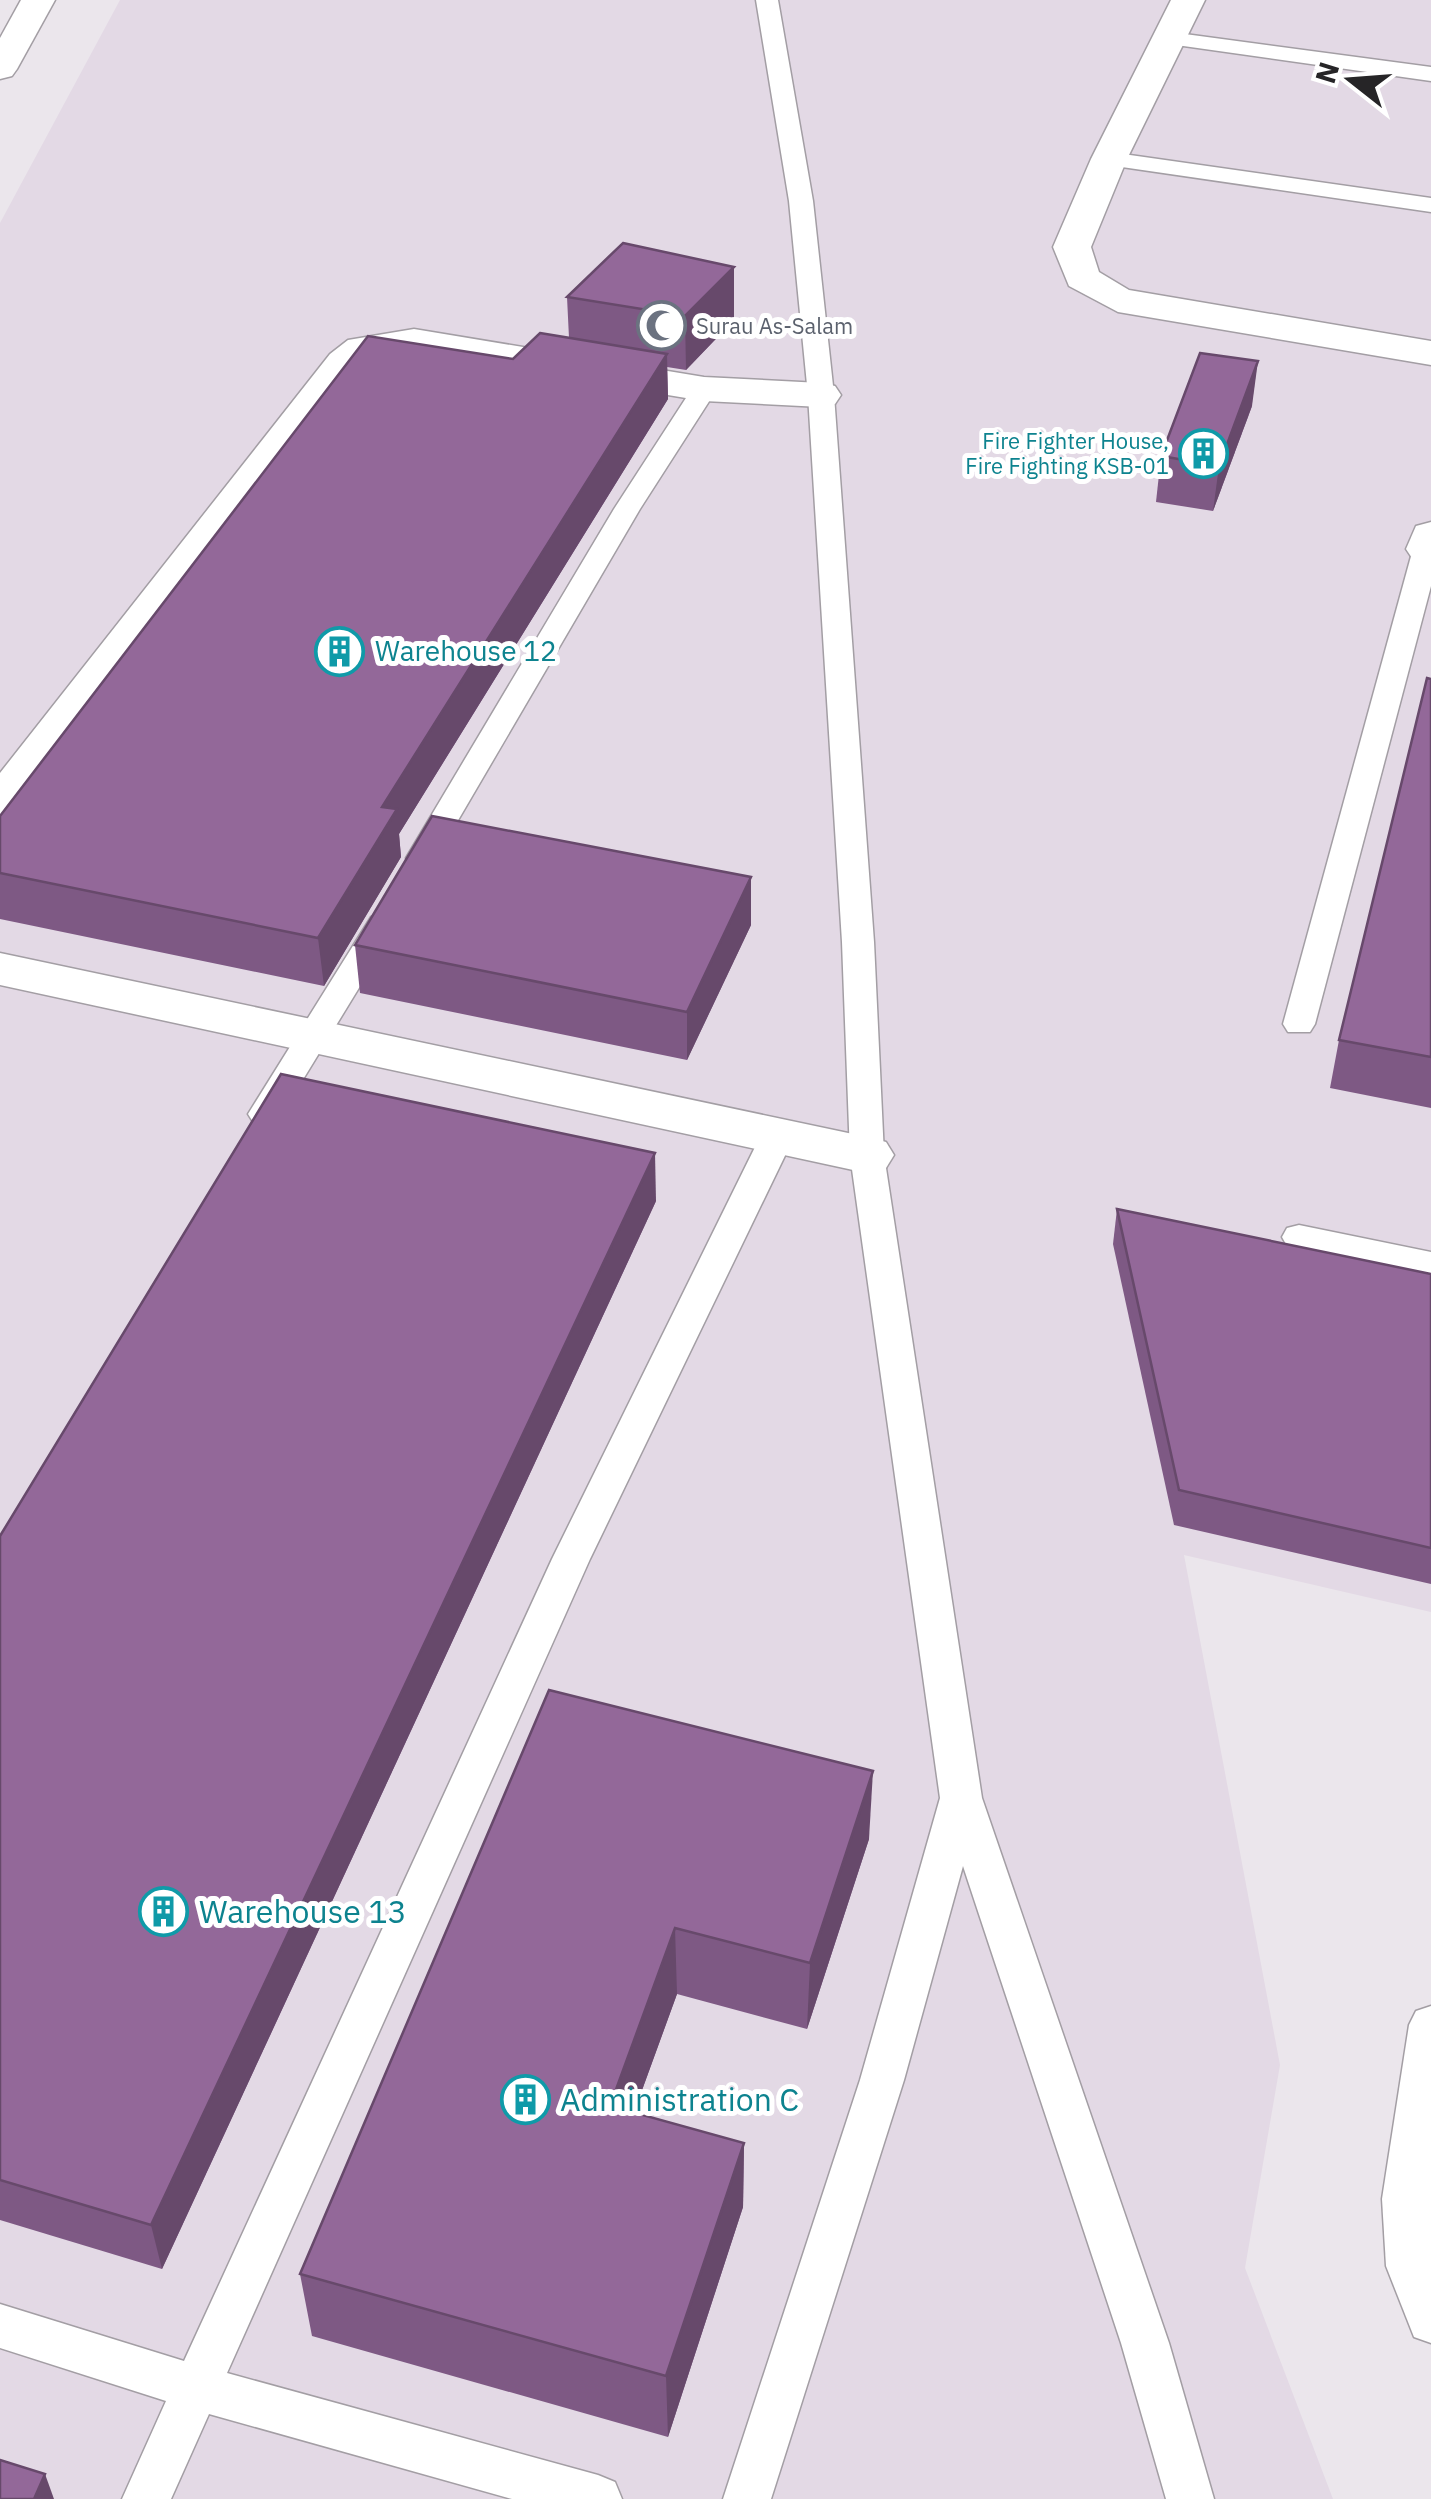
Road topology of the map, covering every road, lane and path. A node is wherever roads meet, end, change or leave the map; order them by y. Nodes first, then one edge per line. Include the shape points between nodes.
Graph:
1 (38, 0) edge
2 (767, 0) edge
3 (1188, 0) edge
4 (1170, 38) junction
5 (0, 68) edge
6 (1431, 74) edge
7 (1109, 159) junction
8 (1431, 204) edge
9 (1431, 353) edge
10 (704, 390) junction
11 (821, 395) junction
12 (1430, 544) edge
13 (0, 804) edge
14 (0, 968) edge
15 (1299, 1024) dead end
16 (314, 1036) junction
17 (777, 1137) junction
18 (251, 1138) edge
19 (867, 1156) junction
20 (1299, 1237) dead end
21 (1431, 1264) edge
22 (960, 1798) junction
23 (1431, 2024) edge
24 (1431, 2321) edge
25 (0, 2326) edge
26 (194, 2387) junction
27 (146, 2499) edge
28 (598, 2499) edge
29 (747, 2499) edge
30 (1190, 2499) edge

1 - 5 street
2 - 11 lane via 802,201
3 - 4 street
4 - 6 lane
4 - 7 street
7 - 8 lane
7 - 9 street via 1072,247 1082,278 1100,292 1142,305
10 - 11 street
10 - 13 street via 442,344 389,341 362,348 344,362
10 - 16 lane
11 - 19 lane
12 - 15 lane
14 - 16 street
16 - 17 street
16 - 18 lane
17 - 19 street
17 - 26 lane via 571,1559
19 - 22 lane
20 - 21 lane
22 - 29 lane via 882,2080
22 - 30 lane via 1145,2344
23 - 24 lane via 1405,2199 1409,2266
25 - 26 lane
26 - 27 lane
26 - 28 lane

